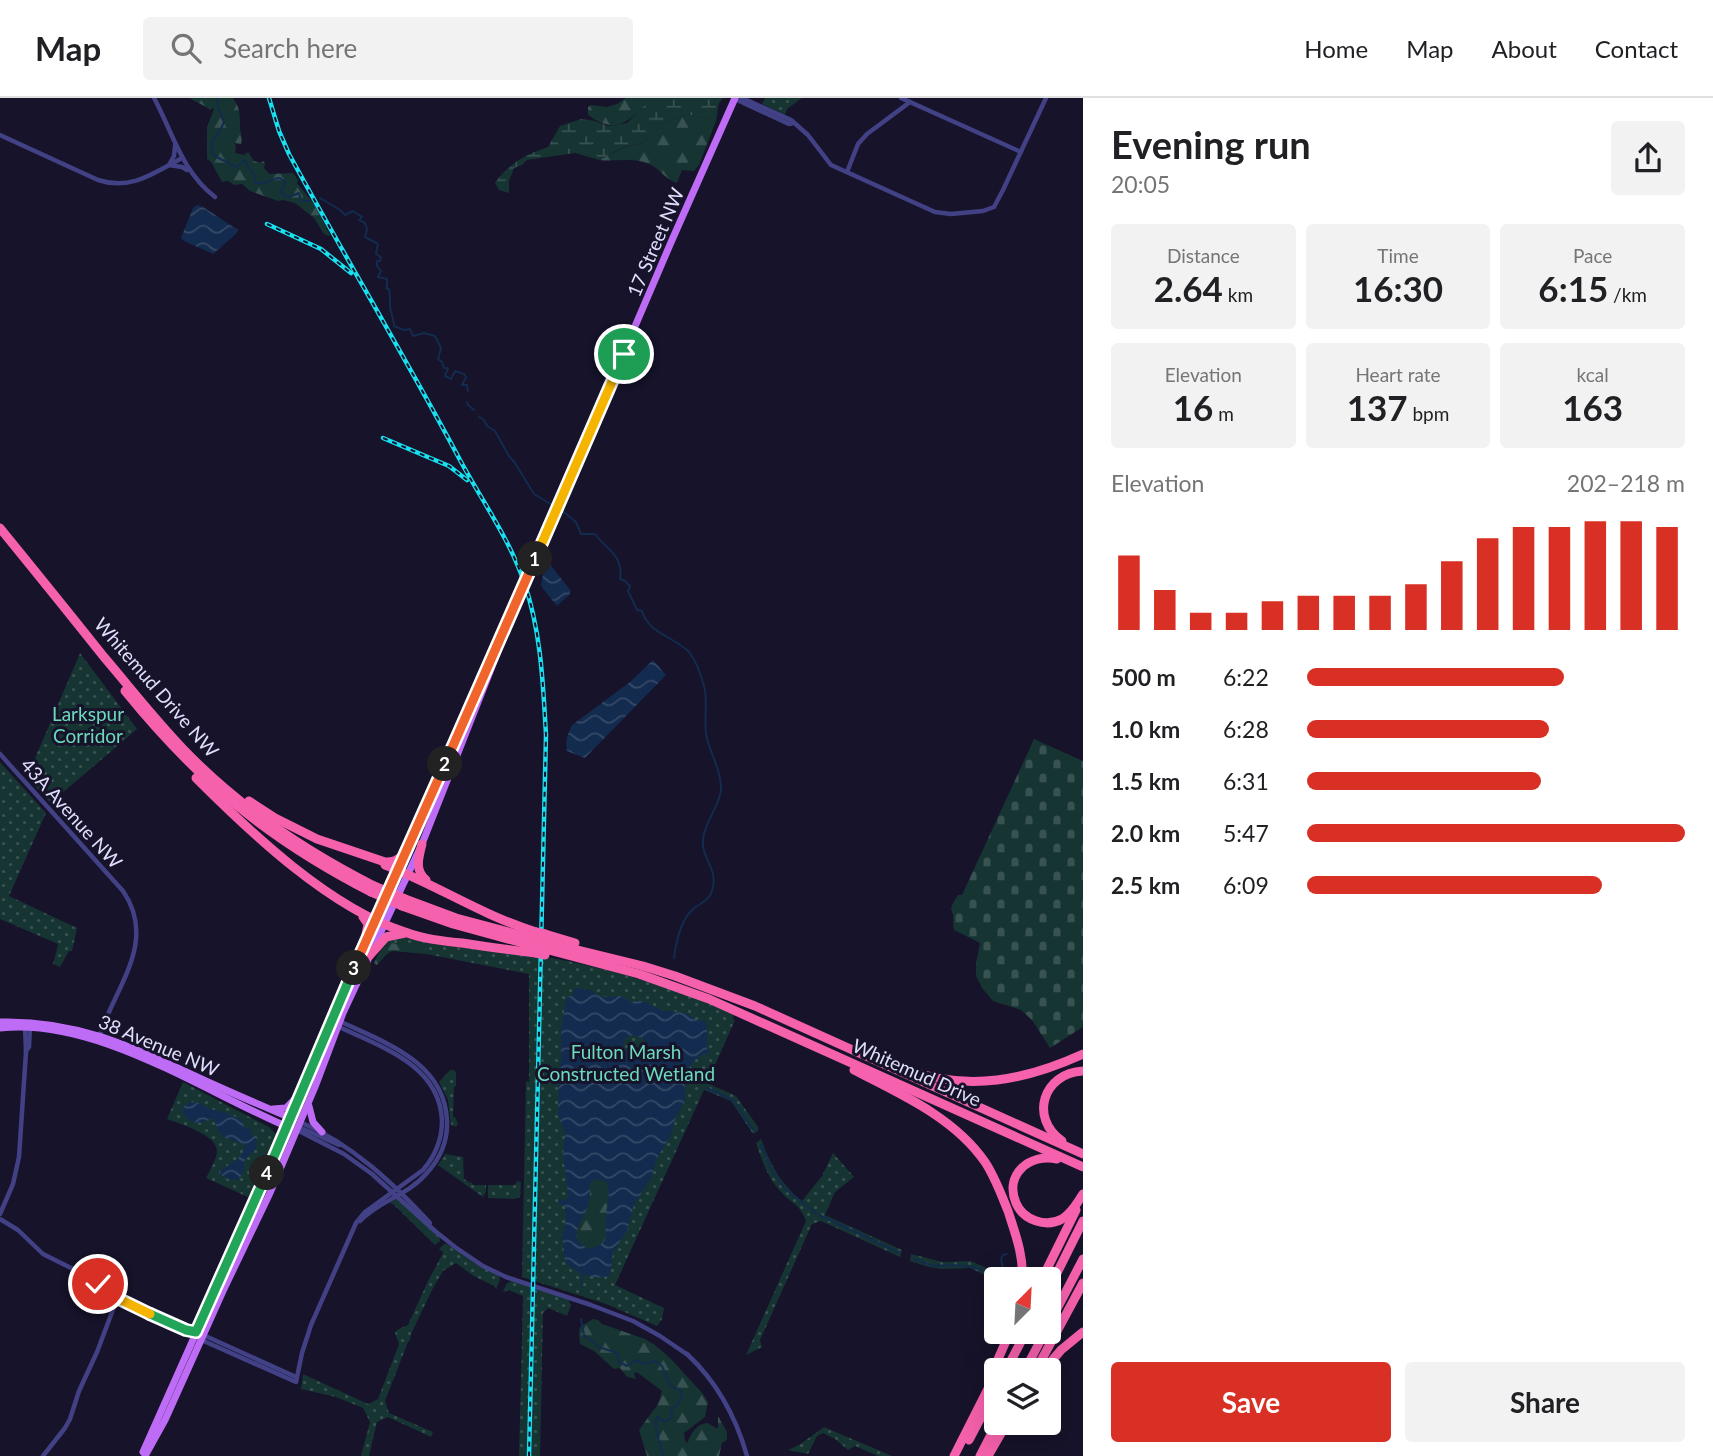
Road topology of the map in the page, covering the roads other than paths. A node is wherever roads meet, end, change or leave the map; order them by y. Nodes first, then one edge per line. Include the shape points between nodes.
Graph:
1 (154, 98) edge
2 (737, 98) edge
3 (901, 98) edge
4 (1046, 98) edge
5 (910, 102) junction
6 (0, 135) edge
7 (174, 142) junction
8 (1021, 152) junction
9 (182, 158) junction
10 (169, 165) junction
11 (847, 172) junction
12 (192, 174) junction
13 (215, 197) dead end
14 (0, 528) edge
15 (0, 537) edge
16 (505, 630) junction
17 (162, 736) junction
18 (0, 754) edge
19 (198, 763) junction
20 (411, 843) junction
21 (422, 844) junction
22 (341, 847) junction
23 (403, 872) junction
24 (373, 889) junction
25 (442, 891) junction
26 (356, 911) junction
27 (380, 923) junction
28 (407, 933) junction
29 (540, 944) junction
30 (364, 945) junction
31 (369, 956) junction
32 (641, 970) junction
33 (738, 1006) junction
34 (747, 1015) junction
35 (782, 1018) junction
36 (0, 1022) edge
37 (335, 1022) junction
38 (28, 1024) junction
39 (0, 1028) edge
40 (99, 1038) junction
41 (324, 1040) junction
42 (1083, 1054) edge
43 (1083, 1072) edge
44 (304, 1088) junction
45 (219, 1093) junction
46 (309, 1102) junction
47 (268, 1108) junction
48 (268, 1118) junction
49 (294, 1124) junction
50 (323, 1132) junction
51 (282, 1139) junction
52 (1082, 1154) edge
53 (361, 1158) junction
54 (1080, 1165) edge
55 (397, 1193) junction
56 (1083, 1195) edge
57 (0, 1216) edge
58 (1083, 1222) edge
59 (1083, 1259) edge
60 (1022, 1267) edge
61 (1048, 1267) edge
62 (1060, 1267) edge
63 (1083, 1283) edge
64 (117, 1299) junction
65 (1061, 1301) edge
66 (1083, 1332) edge
67 (198, 1336) junction
68 (1005, 1344) edge
69 (1042, 1358) edge
70 (1054, 1358) edge
71 (984, 1396) edge
72 (984, 1411) edge
73 (974, 1416) junction
74 (991, 1435) edge
75 (1000, 1435) edge
76 (43, 1456) edge
77 (143, 1456) edge
78 (747, 1456) edge
79 (954, 1456) edge
80 (960, 1456) edge
81 (980, 1456) edge
82 (988, 1456) edge

1 - 7 street
2 - 11 street via 793,123 829,163
2 - 16 main road, 17 Street NW
3 - 5 street
4 - 8 street
5 - 8 street
5 - 11 street via 858,144
6 - 10 street via 108,183 131,183
7 - 9 street
7 - 10 street
8 - 11 street via 994,207 983,211 935,212
9 - 10 street
9 - 12 street
10 - 12 street
12 - 13 street
14 - 19 highway, Whitemud Drive NW via 152,715
15 - 17 highway, Whitemud Drive NW
16 - 20 main road, 17 Street NW
16 - 21 main road, 17 Street NW
17 - 24 highway, Whitemud Drive NW via 255,821 313,860
17 - 26 highway via 191,773 256,835
18 - 40 street, 43A Avenue NW via 123,891 134,913 137,932 131,963
19 - 22 highway via 275,818
19 - 24 highway, Whitemud Drive NW via 291,839
20 - 22 highway via 391,862
20 - 23 main road, 17 Street NW
21 - 23 main road, 17 Street NW via 410,870
21 - 25 highway via 419,872
22 - 23 highway
23 - 25 highway
23 - 27 main road, 17 Street NW
24 - 29 highway, Whitemud Drive NW, bridge via 453,924
25 - 29 highway
26 - 27 highway
26 - 30 highway via 368,922
27 - 28 highway
27 - 30 main road, 17 Street NW
27 - 31 main road, 17 Street NW
28 - 29 highway via 436,940
28 - 31 highway via 386,937
29 - 32 highway, Whitemud Drive NW
29 - 32 highway via 609,953
30 - 37 main road, 17 Street NW
31 - 37 main road, 17 Street NW
32 - 33 highway, Whitemud Drive NW via 714,990
33 - 34 highway, Whitemud Drive
33 - 35 highway, Whitemud Drive
34 - 54 highway, Whitemud Drive
34 - 60 highway via 897,1092 970,1144 985,1161 1000,1192
35 - 42 highway via 909,1070 959,1081 1025,1075
35 - 52 highway, Whitemud Drive
36 - 38 main road, 38 Avenue NW
37 - 41 main road, 17 Street NW
37 - 46 main road, 17 Street NW
37 - 55 street via 410,1056 434,1080 444,1100 446,1135 438,1159 426,1175
38 - 39 main road, 38 Avenue NW
38 - 40 main road, 38 Avenue NW via 65,1026
38 - 57 street via 19,1157
40 - 45 main road, 38 Avenue NW
40 - 47 main road, 38 Avenue NW via 117,1041
41 - 44 main road, 17 Street NW
41 - 49 main road
43 - 52 highway via 1065,1074 1056,1081 1044,1107 1051,1132
44 - 47 main road via 290,1105
44 - 49 main road, 17 Street NW
45 - 48 main road, 38 Avenue NW
45 - 49 main road
46 - 49 main road, 17 Street NW
46 - 50 main road via 313,1122
47 - 49 main road, 38 Avenue NW
48 - 49 main road, 38 Avenue NW
48 - 51 main road
49 - 50 street
49 - 51 main road, 17 Street NW
49 - 53 street
49 - 55 street
49 - 67 main road, 17 Street NW via 270,1193
50 - 53 street
51 - 67 main road, 17 Street NW
53 - 55 street
54 - 56 highway via 1047,1157 1031,1161 1017,1175 1013,1189 1024,1213 1044,1222 1061,1219
55 - 67 street via 365,1212 350,1234 309,1330 296,1379
55 - 78 street via 445,1240 483,1266 644,1327 688,1355 724,1401
56 - 61 highway
57 - 64 street via 43,1254 85,1275
58 - 62 highway
59 - 65 highway
63 - 69 highway
64 - 67 street
64 - 76 street via 70,1419
66 - 70 highway
67 - 77 main road, 17 Street NW via 164,1420
68 - 73 highway
71 - 73 highway
72 - 80 highway
73 - 79 highway
74 - 81 highway
75 - 82 highway

